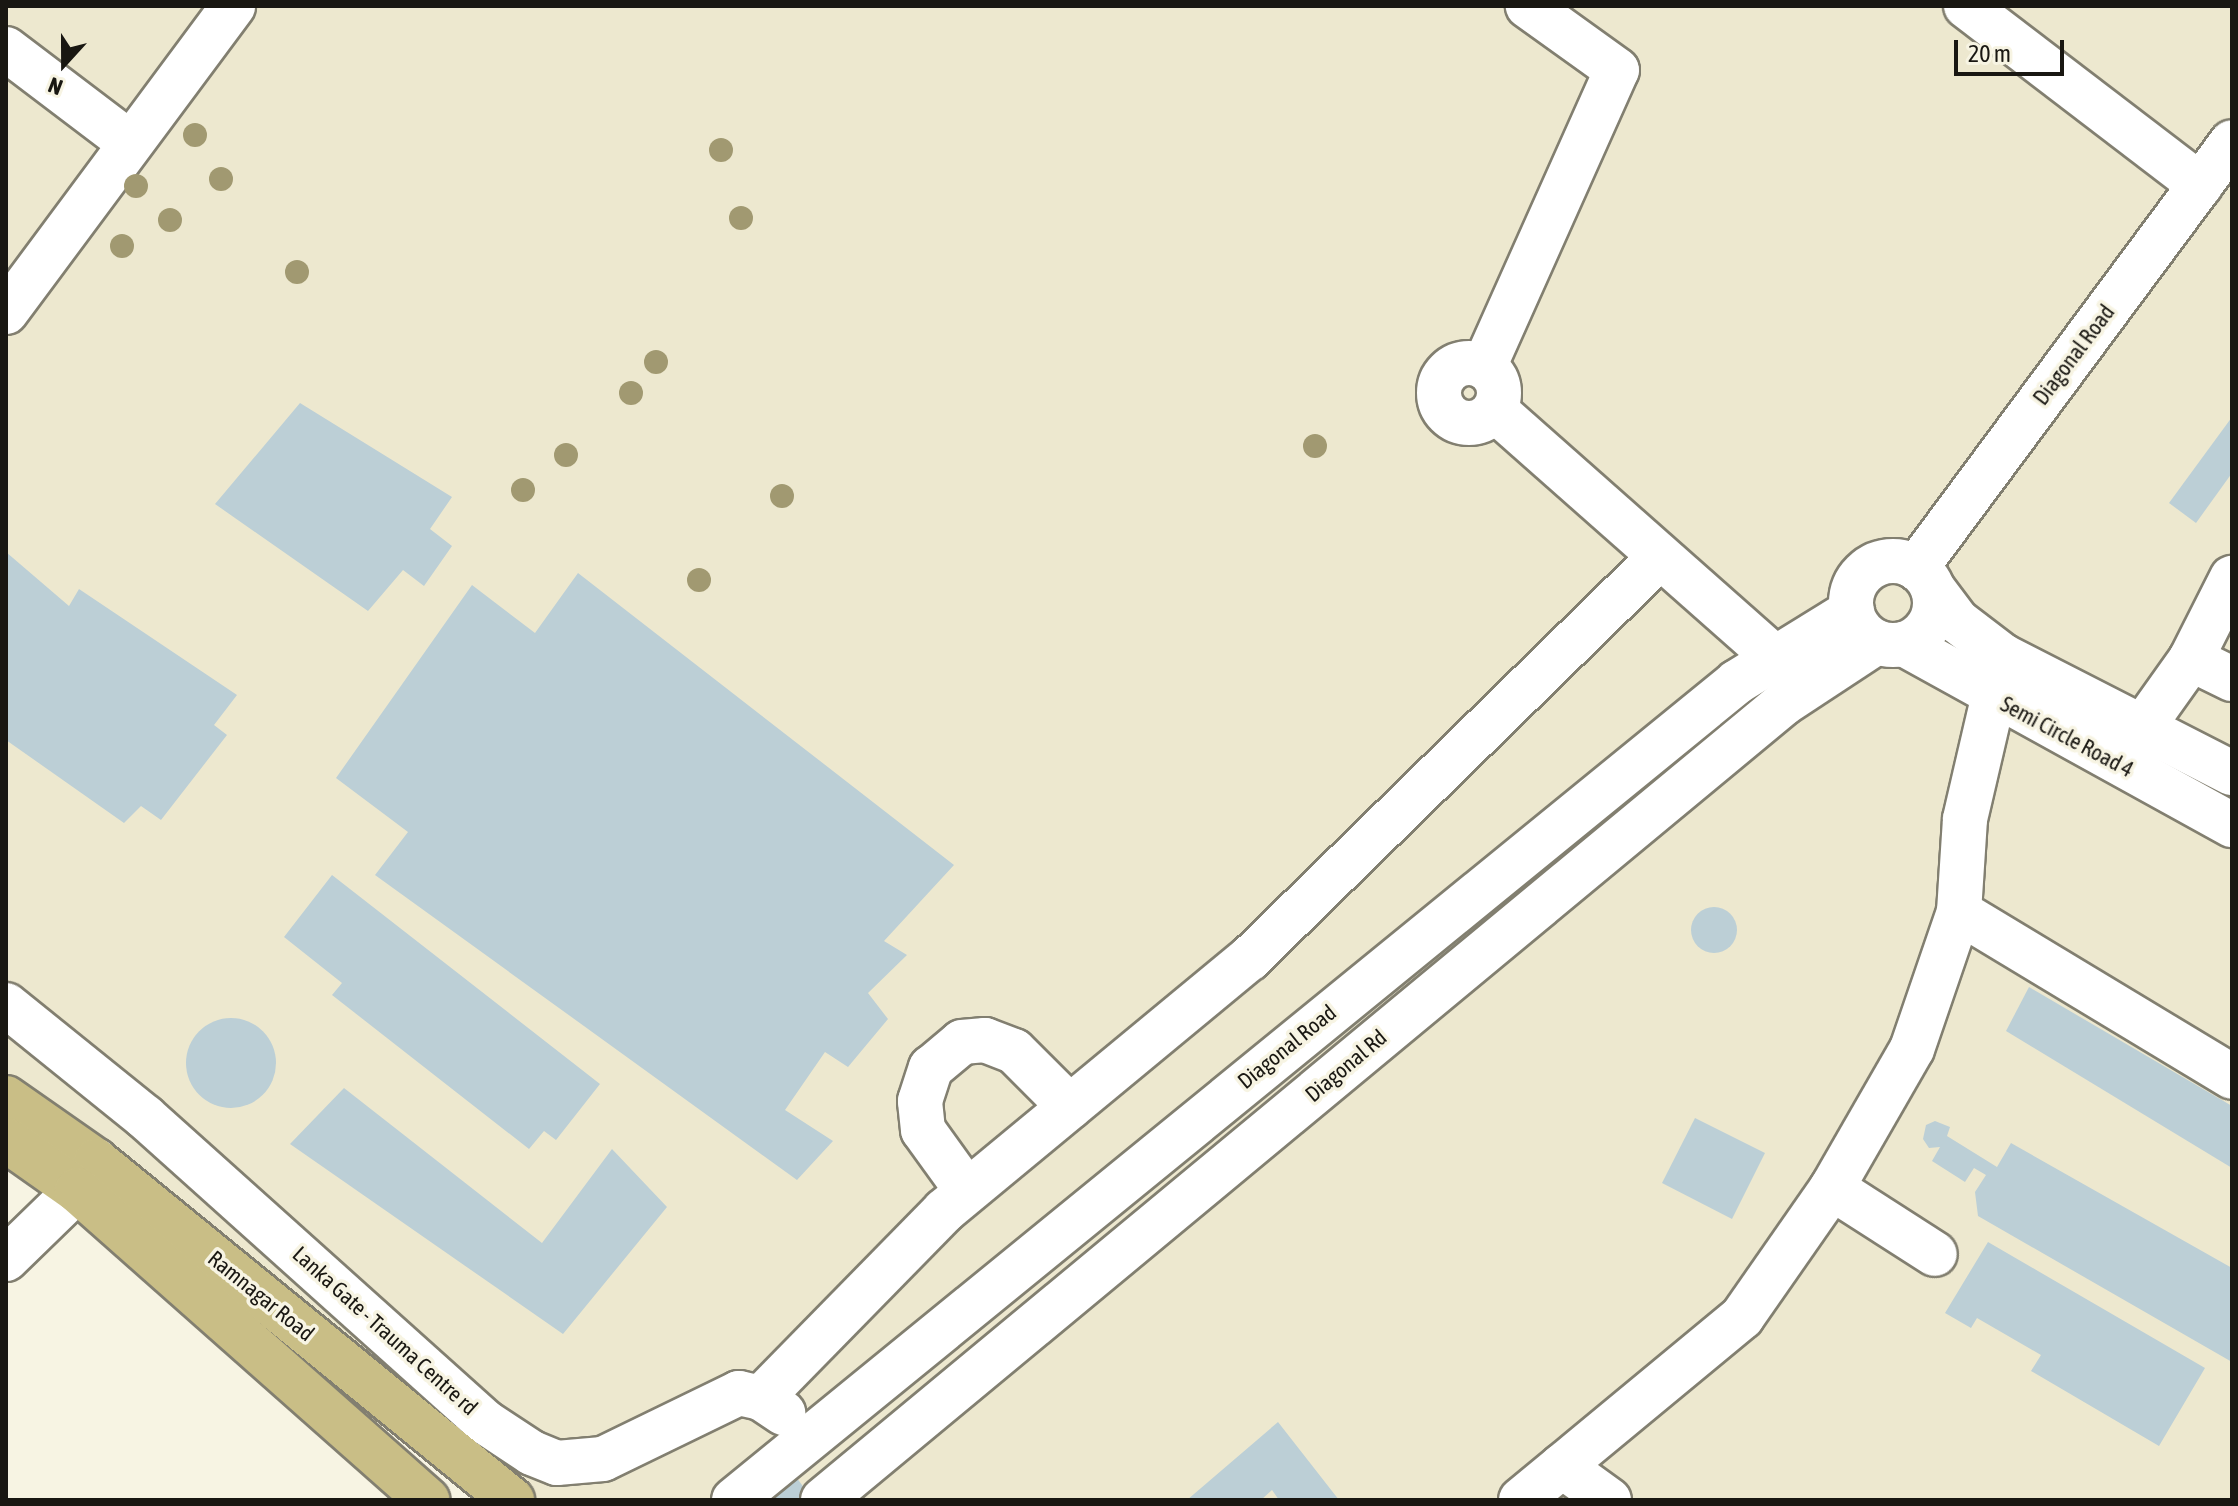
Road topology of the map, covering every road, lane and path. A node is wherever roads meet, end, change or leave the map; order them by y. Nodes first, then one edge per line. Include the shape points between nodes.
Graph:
1 (233, 6) edge
2 (1528, 6) edge
3 (1966, 6) edge
4 (6, 49) edge
5 (2232, 142) edge
6 (130, 143) junction
7 (2200, 185) junction
8 (6, 312) edge
9 (1660, 557) junction
10 (2232, 578) edge
11 (1925, 579) junction
12 (1878, 632) junction
13 (1775, 658) junction
14 (2191, 659) junction
15 (1998, 677) junction
16 (2232, 679) edge
17 (2142, 728) junction
18 (2232, 773) edge
19 (2232, 825) edge
20 (1959, 912) junction
21 (6, 1005) edge
22 (2232, 1077) edge
23 (6, 1098) edge
24 (1070, 1107) junction
25 (6, 1140) edge
26 (86, 1176) junction
27 (1832, 1188) junction
28 (967, 1191) junction
29 (1935, 1254) dead end
30 (6, 1259) edge
31 (761, 1398) junction
32 (809, 1436) junction
33 (1544, 1487) edge
34 (428, 1500) edge
35 (512, 1500) edge
36 (734, 1500) edge
37 (823, 1500) edge
38 (1609, 1500) edge

1 - 6 street
2 - 9 street via 1617,70 1484,367 1499,391 1495,410
3 - 7 street
4 - 6 street
5 - 7 street, Diagonal Road
6 - 8 street
7 - 11 street, Diagonal Road
9 - 13 street
9 - 24 street via 1249,959
10 - 14 street
11 - 12 street via 1930,622
11 - 12 street via 1889,561 1864,572 1851,596
11 - 15 street, Semi Circle Road 4
12 - 13 street, Diagonal Road
12 - 15 street, Semi Circle Road 4
12 - 37 street, Diagonal Rd via 1784,703
13 - 32 street, Diagonal Road via 1737,682
14 - 16 street
14 - 17 street
15 - 17 street, Semi Circle Road 4
15 - 19 street, Semi Circle Road 4
15 - 20 street via 1965,819
17 - 18 street, Semi Circle Road 4
20 - 22 street
20 - 27 street via 1912,1049
21 - 31 street, Lanka Gate - Trauma Centre rd via 145,1117 485,1422 532,1453 557,1463 603,1459 708,1403 739,1393
23 - 26 main road, Ramnagar Road
24 - 28 street
24 - 28 street via 1014,1051 985,1040 962,1042 931,1068 920,1101 923,1130
25 - 26 main road
26 - 30 street
26 - 34 main road
26 - 35 main road, Ramnagar Road
27 - 29 street
27 - 33 street via 1742,1317
28 - 31 street
31 - 32 street
32 - 36 street, Diagonal Road
33 - 38 street

